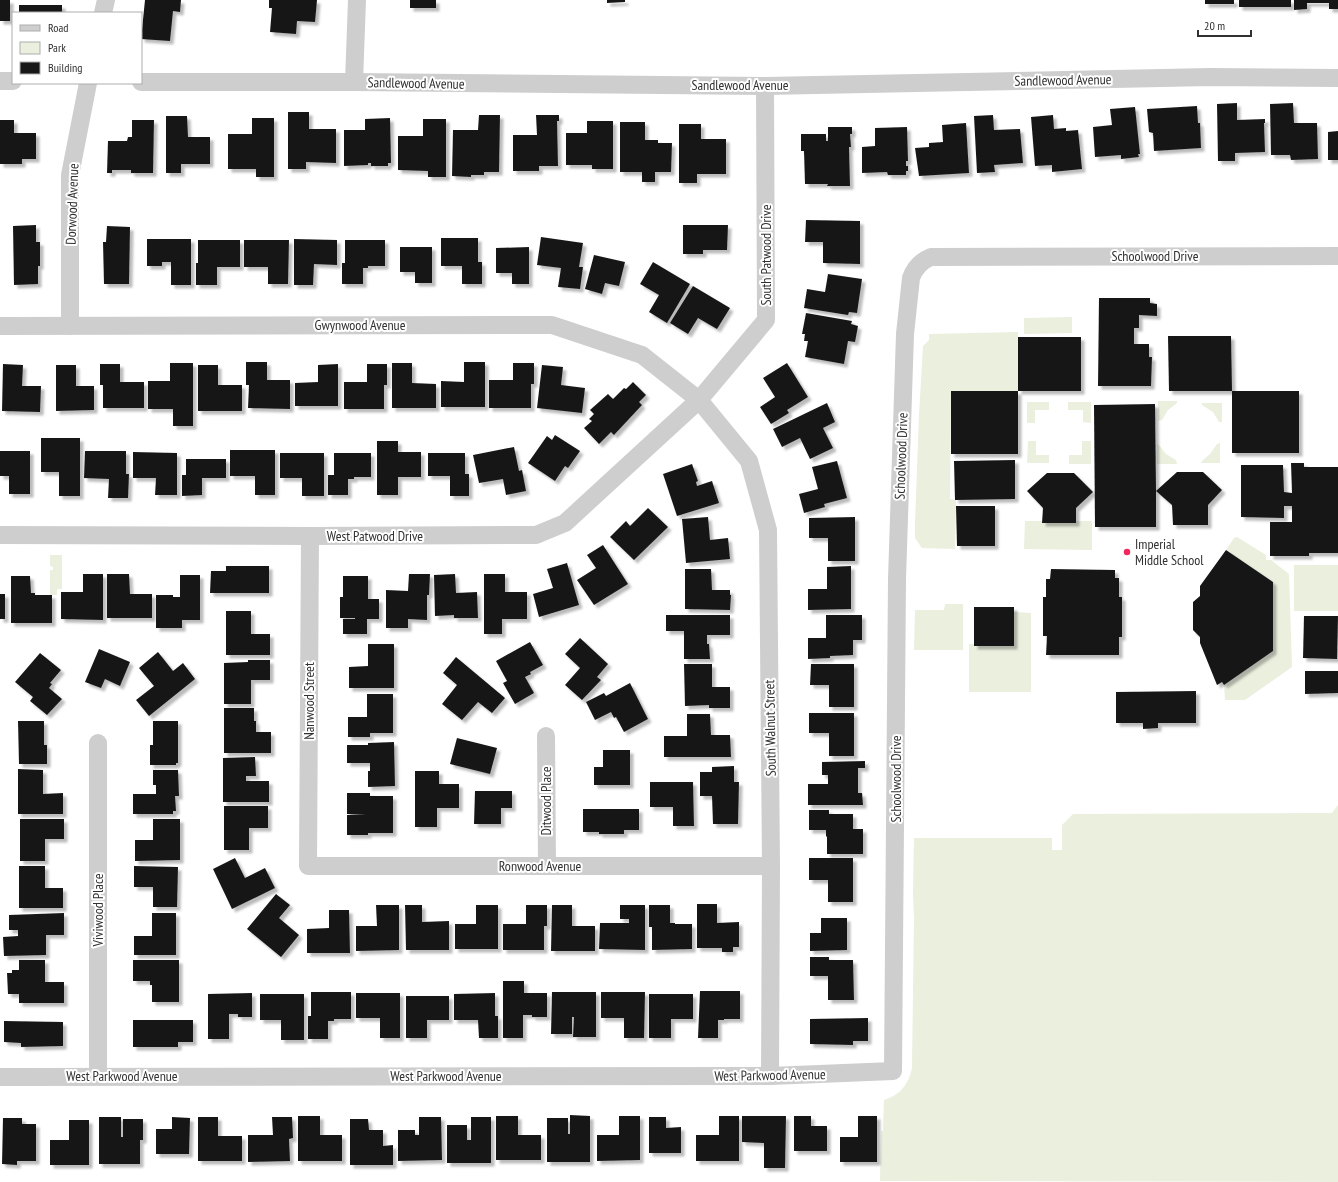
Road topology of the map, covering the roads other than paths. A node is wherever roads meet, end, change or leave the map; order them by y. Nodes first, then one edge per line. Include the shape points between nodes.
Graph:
1 (106, 0) edge
2 (357, 0) edge
3 (103, 12) edge
4 (1338, 78) edge
5 (0, 81) edge
6 (12, 81) edge
7 (142, 82) edge
8 (354, 82) junction
9 (88, 84) edge
10 (765, 86) junction
11 (1338, 256) edge
12 (0, 326) edge
13 (70, 326) junction
14 (699, 400) junction
15 (0, 535) edge
16 (310, 536) junction
17 (546, 736) dead end
18 (98, 744) dead end
19 (308, 866) joint
20 (547, 866) junction
21 (771, 866) junction
22 (893, 1071) joint
23 (98, 1076) junction
24 (770, 1076) junction
25 (0, 1077) edge

1 - 3 street
2 - 8 street
4 - 10 street, Sandlewood Avenue via 1202,77
5 - 6 street
7 - 8 street, Sandlewood Avenue
8 - 10 street, Sandlewood Avenue
9 - 13 street, Dorwood Avenue via 70,175
10 - 14 street, South Patwood Drive via 766,320
11 - 22 street, Schoolwood Drive via 932,257 920,263 913,272 905,334 897,587
12 - 13 street, Gwynwood Avenue
13 - 14 street, Gwynwood Avenue via 552,325 642,355
14 - 16 street, West Patwood Drive via 565,523 536,535
14 - 21 street, South Walnut Street via 749,461 768,530
15 - 16 street, West Patwood Drive
16 - 19 street, Nanwood Street
17 - 20 street, Ditwood Place
18 - 23 street, Viviwood Place
19 - 20 street, Ronwood Avenue
20 - 21 street, Ronwood Avenue
21 - 24 street, South Walnut Street
22 - 24 street, West Parkwood Avenue
23 - 24 street, West Parkwood Avenue
23 - 25 street, West Parkwood Avenue

